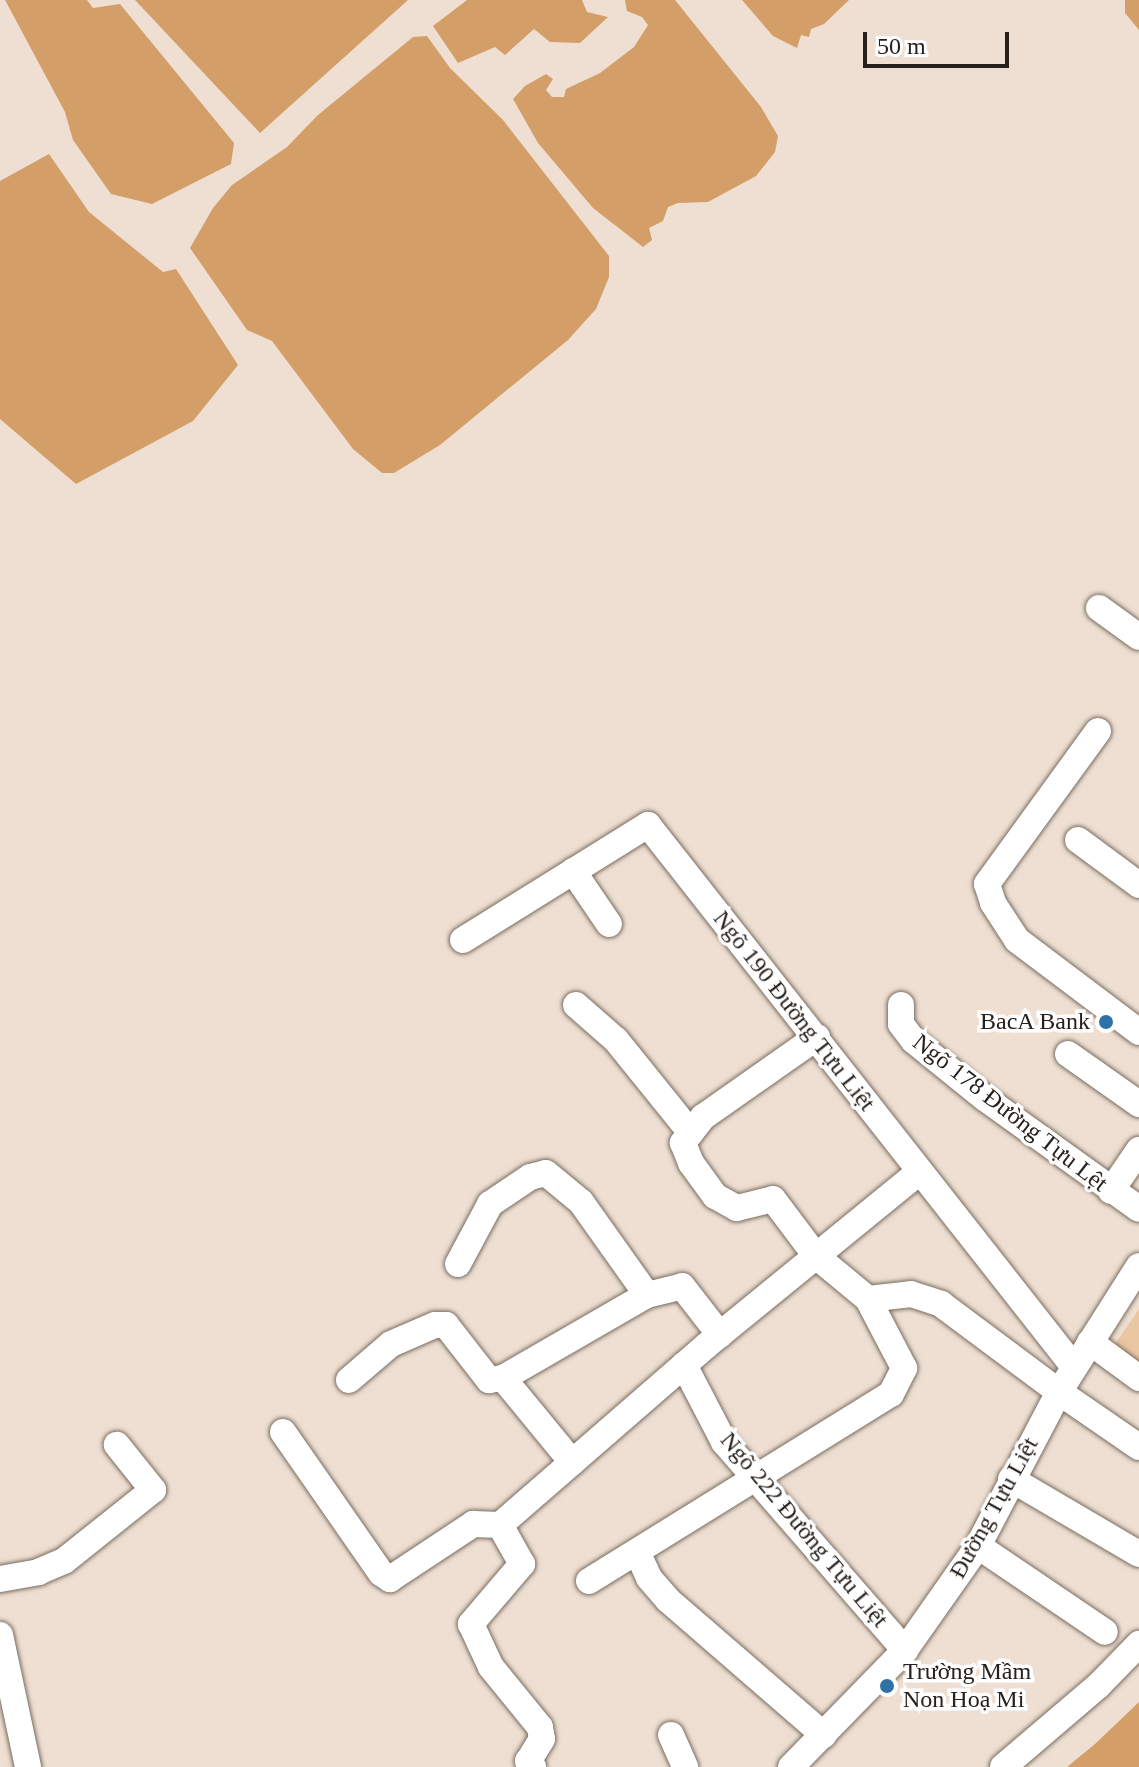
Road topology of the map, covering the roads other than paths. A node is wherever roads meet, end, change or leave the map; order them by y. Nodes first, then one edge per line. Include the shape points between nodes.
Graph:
1 (1099, 608) dead end
2 (1139, 637) edge
3 (1098, 731) dead end
4 (1078, 840) dead end
5 (573, 871) junction
6 (1139, 885) edge
7 (609, 924) dead end
8 (463, 940) dead end
9 (576, 1005) dead end
10 (901, 1005) dead end
11 (1139, 1032) edge
12 (817, 1037) junction
13 (1068, 1054) dead end
14 (1139, 1104) edge
15 (691, 1133) junction
16 (1139, 1150) edge
17 (918, 1173) junction
18 (1111, 1191) junction
19 (1139, 1209) edge
20 (816, 1256) junction
21 (458, 1264) dead end
22 (1139, 1266) edge
23 (647, 1295) junction
24 (868, 1299) junction
25 (720, 1335) junction
26 (1090, 1342) junction
27 (684, 1365) junction
28 (1074, 1367) junction
29 (503, 1378) junction
30 (1139, 1378) edge
31 (349, 1380) dead end
32 (1059, 1392) junction
33 (283, 1432) dead end
34 (117, 1445) dead end
35 (1139, 1447) edge
36 (572, 1462) junction
37 (754, 1478) junction
38 (1011, 1479) junction
39 (500, 1525) junction
40 (978, 1546) junction
41 (638, 1554) junction
42 (1139, 1554) edge
43 (0, 1579) edge
44 (589, 1581) dead end
45 (1105, 1632) dead end
46 (0, 1635) edge
47 (1139, 1644) edge
48 (905, 1650) junction
49 (671, 1735) dead end
50 (824, 1735) junction
51 (28, 1767) edge
52 (533, 1767) edge
53 (685, 1767) edge
54 (791, 1767) edge
55 (1003, 1767) edge

1 - 2 street
3 - 11 street via 987,884 1017,940
4 - 6 street
5 - 7 street
5 - 8 street, Ngõ 190 Đường Tựu Liệt
5 - 12 street, Ngõ 190 Đường Tựu Liệt via 648,825
9 - 15 street via 616,1040
10 - 18 street, Ngõ 178 Đường Tựu Lệt via 901,1024 914,1041
12 - 15 street via 703,1117
12 - 17 street, Ngõ 190 Đường Tựu Liệt
13 - 14 street
15 - 20 street via 683,1143 715,1196 737,1208 773,1199
16 - 18 street
17 - 20 street
17 - 28 street, Ngõ 190 Đường Tựu Liệt
18 - 19 street, Ngõ 178 Đường Tựu Lệt
20 - 24 street
20 - 25 street
21 - 23 street via 490,1204 530,1177 546,1173 581,1202
22 - 26 street, Đường Tựu Liệt
23 - 25 street via 682,1286
23 - 29 street
24 - 32 street via 911,1294 941,1304
24 - 37 street via 904,1368 891,1394
25 - 27 street
26 - 28 street, Đường Tựu Liệt
26 - 30 street
27 - 36 street
27 - 37 street, Ngõ 222 Đường Tựu Liệt via 724,1442
28 - 32 street, Đường Tựu Liệt
29 - 31 street via 489,1380 446,1325 435,1325 391,1344
29 - 36 street
32 - 35 street
32 - 38 street, Đường Tựu Liệt
33 - 39 street via 390,1579 473,1524
34 - 43 street via 153,1490 64,1561
36 - 39 street
37 - 41 street
37 - 48 street, Ngõ 222 Đường Tựu Liệt
38 - 40 street, Đường Tựu Liệt
38 - 42 street
39 - 52 street via 522,1564 471,1624 491,1667 540,1727 542,1739 528,1761
40 - 45 street
40 - 48 street, Đường Tựu Liệt
41 - 44 street
41 - 50 street via 668,1600
46 - 51 street
47 - 55 street
48 - 50 street, Đường Tựu Liệt
49 - 53 street
50 - 54 street, Đường Tựu Liệt

